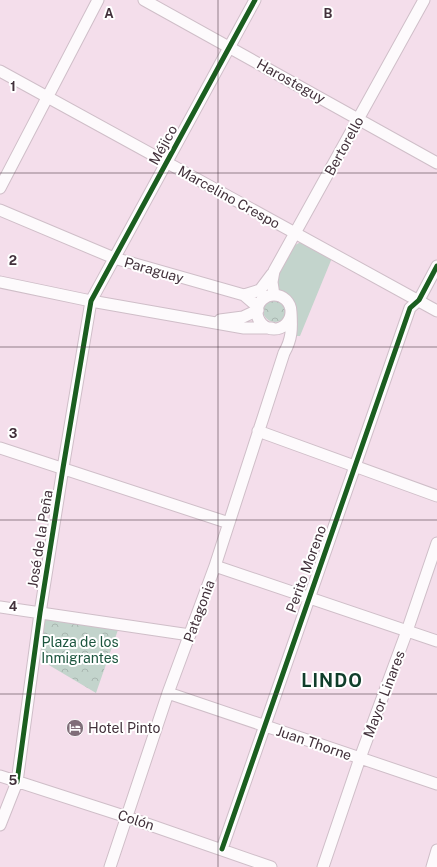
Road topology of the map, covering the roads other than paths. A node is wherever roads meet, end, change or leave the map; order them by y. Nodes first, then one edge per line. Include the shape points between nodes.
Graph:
1 (98, 0) edge
2 (144, 0) edge
3 (255, 0) edge
4 (424, 0) edge
5 (230, 47) junction
6 (0, 71) edge
7 (47, 97) junction
8 (358, 120) junction
9 (166, 163) junction
10 (437, 163) edge
11 (0, 188) edge
12 (0, 210) edge
13 (295, 234) junction
14 (114, 258) junction
15 (437, 266) edge
16 (274, 271) junction
17 (0, 282) edge
18 (244, 295) junction
19 (274, 295) junction
20 (419, 300) junction
21 (91, 301) junction
22 (258, 308) junction
23 (437, 311) edge
24 (291, 312) junction
25 (206, 320) junction
26 (273, 328) junction
27 (284, 353) junction
28 (258, 431) junction
29 (0, 448) edge
30 (356, 466) junction
31 (63, 468) junction
32 (437, 496) edge
33 (229, 523) junction
34 (437, 543) edge
35 (215, 566) junction
36 (309, 597) junction
37 (0, 607) edge
38 (40, 613) junction
39 (407, 630) junction
40 (190, 635) junction
41 (437, 641) edge
42 (168, 693) junction
43 (265, 726) junction
44 (360, 758) junction
45 (0, 776) edge
46 (17, 782) junction
47 (437, 784) edge
48 (127, 817) junction
49 (0, 825) edge
50 (222, 849) junction
51 (437, 850) edge
52 (110, 867) edge
53 (272, 867) edge
54 (323, 867) edge
55 (432, 867) edge

1 - 7 street
2 - 5 street, Harosteguy
3 - 5 street, Méjico
4 - 8 street, Bertorello
5 - 8 street, Harosteguy
5 - 9 street, Méjico
6 - 7 street, Marcelino Crespo
7 - 9 street, Marcelino Crespo
7 - 11 street
8 - 10 street, Harosteguy
8 - 13 street, Bertorello
9 - 13 street, Marcelino Crespo
9 - 14 street, Méjico
12 - 14 street, Paraguay
13 - 16 street, Bertorello
13 - 20 street, Marcelino Crespo
14 - 18 street, Paraguay
14 - 21 street, Méjico
15 - 20 street, Perito Moreno
16 - 18 street via 260,290
16 - 19 street, Bertorello
17 - 21 street
18 - 22 street, Paraguay
19 - 22 street via 264,298
19 - 24 street via 288,302
20 - 23 street, Marcelino Crespo
20 - 30 street, Perito Moreno via 410,308
21 - 25 street
21 - 31 street, José de la Peña
22 - 25 street via 243,317
22 - 26 street via 262,323
24 - 26 street via 287,323
24 - 27 street, Patagonia via 292,332
25 - 26 street via 244,328
26 - 27 street via 282,339
27 - 28 street, Patagonia
28 - 30 street
28 - 33 street, Patagonia
29 - 31 street
30 - 32 street
30 - 36 street, Perito Moreno
31 - 33 street
31 - 38 street, José de la Peña
33 - 35 street, Patagonia
34 - 39 street, Mayor Linares
35 - 36 street
35 - 40 street, Patagonia
36 - 39 street
36 - 43 street, Perito Moreno
37 - 38 street
38 - 40 street
38 - 46 street, José de la Peña
39 - 41 street
39 - 44 street, Mayor Linares
40 - 42 street, Patagonia
42 - 43 street, Juan Thorne
42 - 48 street, Patagonia
43 - 44 street, Juan Thorne
43 - 50 street, Perito Moreno
44 - 47 street, Juan Thorne
44 - 54 street, Mayor Linares
45 - 46 street, Colón
46 - 48 street, Colón
46 - 49 street, José de la Peña
48 - 50 street, Colón
48 - 52 street, Patagonia
50 - 53 street, Colón
51 - 55 street

